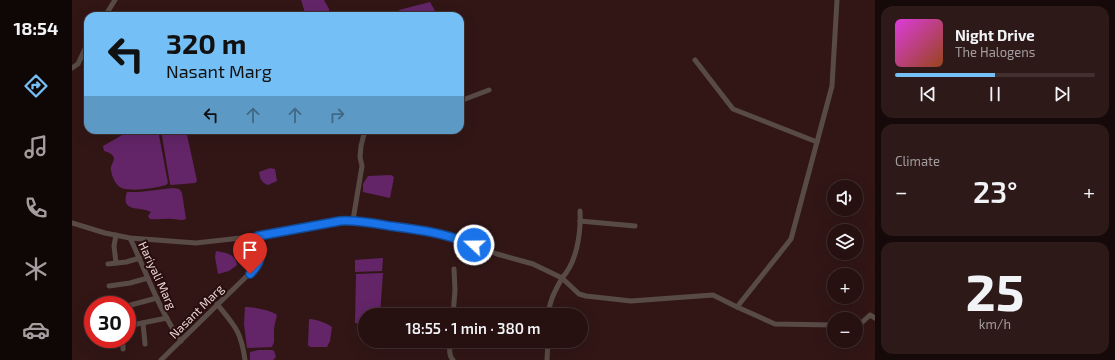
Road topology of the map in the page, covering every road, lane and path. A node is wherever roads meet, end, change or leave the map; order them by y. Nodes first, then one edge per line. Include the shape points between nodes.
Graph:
1 (116, 0) edge
2 (837, 0) edge
3 (108, 12) edge
4 (84, 51) edge
5 (695, 60) dead end
6 (72, 68) edge
7 (488, 90) dead end
8 (464, 99) edge
9 (364, 134) edge
10 (817, 142) junction
11 (580, 211) dead end
12 (353, 220) junction
13 (580, 221) junction
14 (72, 223) edge
15 (635, 226) dead end
16 (116, 235) junction
17 (258, 236) junction
18 (130, 238) junction
19 (140, 258) junction
20 (116, 263) junction
21 (108, 264) dead end
22 (454, 269) dead end
23 (148, 278) junction
24 (562, 278) junction
25 (109, 286) dead end
26 (157, 298) junction
27 (136, 304) edge
28 (217, 304) junction
29 (737, 307) junction
30 (454, 308) edge
31 (550, 308) edge
32 (167, 318) junction
33 (875, 318) edge
34 (863, 321) edge
35 (143, 323) junction
36 (136, 324) edge
37 (827, 325) edge
38 (180, 341) junction
39 (145, 344) dead end
40 (449, 348) edge
41 (548, 348) edge
42 (161, 360) edge
43 (245, 360) edge
44 (453, 360) edge
45 (547, 360) edge

1 - 3 street
2 - 10 street via 832,86
4 - 6 street via 78,64
5 - 10 street via 733,109
7 - 8 street
9 - 12 street via 360,157 362,166
10 - 29 street via 791,239
11 - 13 street
12 - 17 street
12 - 24 street via 443,234 533,264
13 - 15 street
13 - 24 street via 570,270
14 - 16 street
16 - 18 street
16 - 20 street
17 - 18 street via 196,243
17 - 28 street, Nasant Marg via 261,259 259,264
18 - 19 street, Hariyali Marg
19 - 20 street
19 - 23 street, Hariyali Marg
20 - 21 street
22 - 30 street
23 - 25 street
23 - 26 street, Hariyali Marg
24 - 29 street via 579,294 586,296 631,301 713,295
24 - 31 street
26 - 27 street
26 - 32 street, Hariyali Marg
28 - 38 street, Nasant Marg
28 - 43 street via 236,327
29 - 37 street via 775,324
32 - 35 street
32 - 38 street, Hariyali Marg
33 - 34 street via 870,315
35 - 36 street
35 - 39 street
38 - 42 street, Nasant Marg
40 - 44 street via 450,358
41 - 45 street

